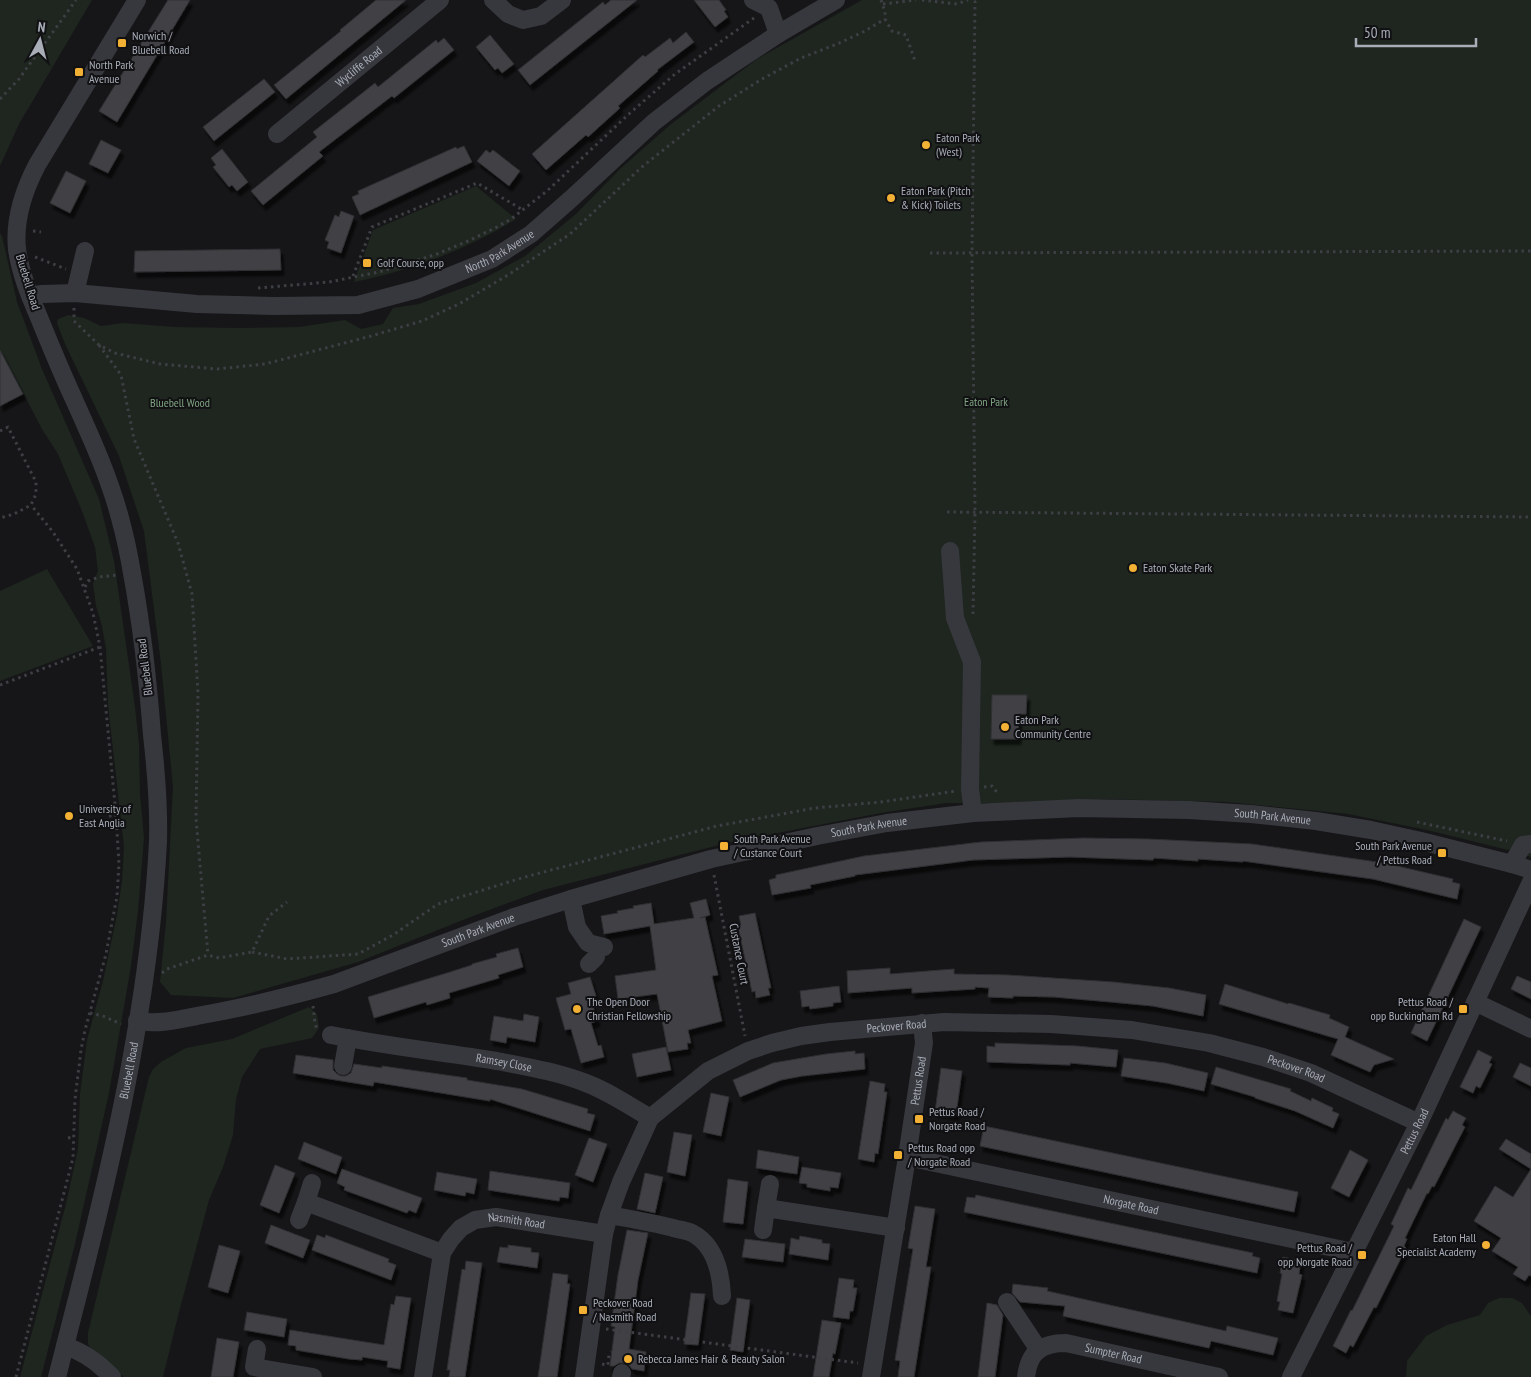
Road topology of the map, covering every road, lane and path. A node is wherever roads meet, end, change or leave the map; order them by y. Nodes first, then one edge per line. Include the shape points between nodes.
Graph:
1 (76, 0) edge
2 (137, 0) edge
3 (440, 0) edge
4 (493, 0) edge
5 (562, 0) edge
6 (753, 0) edge
7 (836, 0) edge
8 (916, 0) edge
9 (922, 0) edge
10 (968, 0) edge
11 (977, 1) edge
12 (882, 2) edge
13 (769, 8) junction
14 (885, 19) junction
15 (778, 34) junction
16 (915, 61) dead end
17 (0, 98) edge
18 (277, 134) dead end
19 (523, 210) junction
20 (32, 231) dead end
21 (41, 232) dead end
22 (85, 251) dead end
23 (1531, 251) edge
24 (930, 253) dead end
25 (972, 254) junction
26 (33, 256) dead end
27 (80, 274) junction
28 (352, 277) junction
29 (252, 288) dead end
30 (75, 294) junction
31 (30, 296) junction
32 (98, 345) junction
33 (0, 431) edge
34 (31, 505) junction
35 (947, 512) dead end
36 (975, 512) junction
37 (1531, 517) edge
38 (0, 518) edge
39 (950, 551) dead end
40 (121, 575) dead end
41 (85, 587) junction
42 (973, 615) dead end
43 (100, 647) junction
44 (0, 684) edge
45 (970, 789) junction
46 (974, 813) junction
47 (116, 815) junction
48 (109, 816) dead end
49 (117, 828) junction
50 (110, 829) dead end
51 (1531, 844) edge
52 (710, 859) junction
53 (1512, 864) junction
54 (1531, 870) edge
55 (1531, 882) edge
56 (571, 899) junction
57 (287, 902) dead end
58 (252, 952) junction
59 (596, 954) dead end
60 (208, 956) junction
61 (143, 989) junction
62 (1474, 1002) junction
63 (314, 1012) dead end
64 (90, 1013) junction
65 (129, 1022) junction
66 (118, 1023) dead end
67 (922, 1023) junction
68 (315, 1024) dead end
69 (1531, 1029) edge
70 (748, 1051) junction
71 (343, 1066) dead end
72 (650, 1118) junction
73 (1419, 1123) junction
74 (68, 1138) dead end
75 (74, 1138) junction
76 (907, 1157) junction
77 (312, 1183) dead end
78 (770, 1184) dead end
79 (306, 1202) junction
80 (766, 1208) junction
81 (609, 1215) junction
82 (299, 1220) dead end
83 (896, 1228) junction
84 (763, 1230) dead end
85 (604, 1234) junction
86 (1354, 1252) junction
87 (442, 1253) junction
88 (722, 1296) dead end
89 (1007, 1302) dead end
90 (591, 1327) junction
91 (65, 1346) junction
92 (257, 1348) dead end
93 (1039, 1350) junction
94 (612, 1352) dead end
95 (605, 1365) dead end
96 (872, 1371) edge
97 (253, 1372) edge
98 (16, 1377) edge
99 (57, 1377) edge
100 (112, 1377) edge
101 (313, 1377) edge
102 (423, 1377) edge
103 (584, 1377) edge
104 (1026, 1377) edge
105 (1219, 1377) edge
106 (1291, 1377) edge

1 - 17 path via 19,79
2 - 31 street, Bluebell Road via 29,180 16,234 20,264
3 - 18 street, Wycliffe Road
4 - 5 street via 508,14 523,20 541,16
6 - 13 street
7 - 15 street, North Park Avenue
8 - 12 path
9 - 10 path via 956,4
10 - 11 path
11 - 25 path
12 - 14 path
13 - 15 street
13 - 19 path via 675,74
14 - 16 path via 892,31 906,35
14 - 32 path via 846,40 801,58 719,106 643,166 570,234 508,276 422,321 265,364 217,369 160,364 115,353
15 - 30 street, North Park Avenue via 707,81 654,122 531,234 492,259 418,289 358,305 197,304
19 - 28 path via 497,227 437,254
19 - 28 path via 477,184 372,227
20 - 21 path
22 - 27 street
23 - 25 path
24 - 25 path
25 - 36 path
26 - 27 path
27 - 30 street
28 - 29 path
30 - 31 street, North Park Avenue
30 - 32 path via 74,321
31 - 61 street, Bluebell Road via 104,471 120,517 132,572 158,803 155,880
32 - 60 path via 121,376 134,439 178,543 192,594 198,693 196,818
33 - 34 path via 8,427 36,482 36,494
34 - 38 path
34 - 41 path via 66,551
35 - 36 path
36 - 37 path
36 - 42 path
39 - 45 street via 955,618 972,662 971,681 961,694 960,751
40 - 41 path via 99,577 88,581
41 - 43 path
43 - 44 path
43 - 47 path
45 - 46 street
45 - 58 path via 816,808 717,826 525,877 438,904 358,954 287,959
46 - 52 street, South Park Avenue via 878,825
46 - 53 street, South Park Avenue via 1079,808 1251,814 1371,830
47 - 48 path
47 - 49 path
49 - 50 path
49 - 64 path via 120,864 117,896
51 - 53 street via 1523,845
52 - 56 street, South Park Avenue
52 - 70 path, Custance Court
53 - 54 street, South Park Avenue
55 - 62 street, Pettus Road
56 - 59 street via 577,927
56 - 65 street, South Park Avenue via 334,984 253,1006 152,1023
57 - 58 path via 269,916
58 - 60 path via 219,958
60 - 61 path via 167,969
61 - 65 street, Bluebell Road
62 - 69 street
62 - 73 street, Pettus Road
63 - 68 path
64 - 66 path
64 - 75 path via 81,1050
65 - 91 street, Bluebell Road via 123,1098
67 - 70 street, Peckover Road via 801,1036
67 - 73 street, Peckover Road via 1051,1024 1132,1030 1209,1043 1311,1073
67 - 76 street, Pettus Road via 924,1043
70 - 72 street, Peckover Road via 708,1071
71 - 72 street, Ramsey Close via 339,1037 482,1059 534,1068 587,1083
72 - 81 street, Peckover Road
73 - 86 street, Pettus Road
74 - 75 path
75 - 98 path via 73,1158
76 - 83 street, Pettus Road
76 - 86 street, Norgate Road
77 - 79 street
78 - 80 street
79 - 82 street
79 - 87 street
80 - 83 street
80 - 84 street
81 - 85 street, Peckover Road
81 - 88 street via 692,1233 707,1245 717,1263
83 - 96 street, Pettus Road
85 - 87 street, Nasmith Road via 496,1217 475,1220 461,1228
85 - 90 street, Peckover Road
86 - 106 street, Pettus Road
87 - 102 street, Nasmith Road
89 - 93 street
90 - 96 path
90 - 103 street, Peckover Road
91 - 99 street, Bluebell Road
91 - 100 street via 99,1363
92 - 97 street
93 - 104 street via 1032,1355
93 - 105 street, Sumpter Road via 1053,1343 1066,1343
94 - 95 path via 608,1365
97 - 101 street

